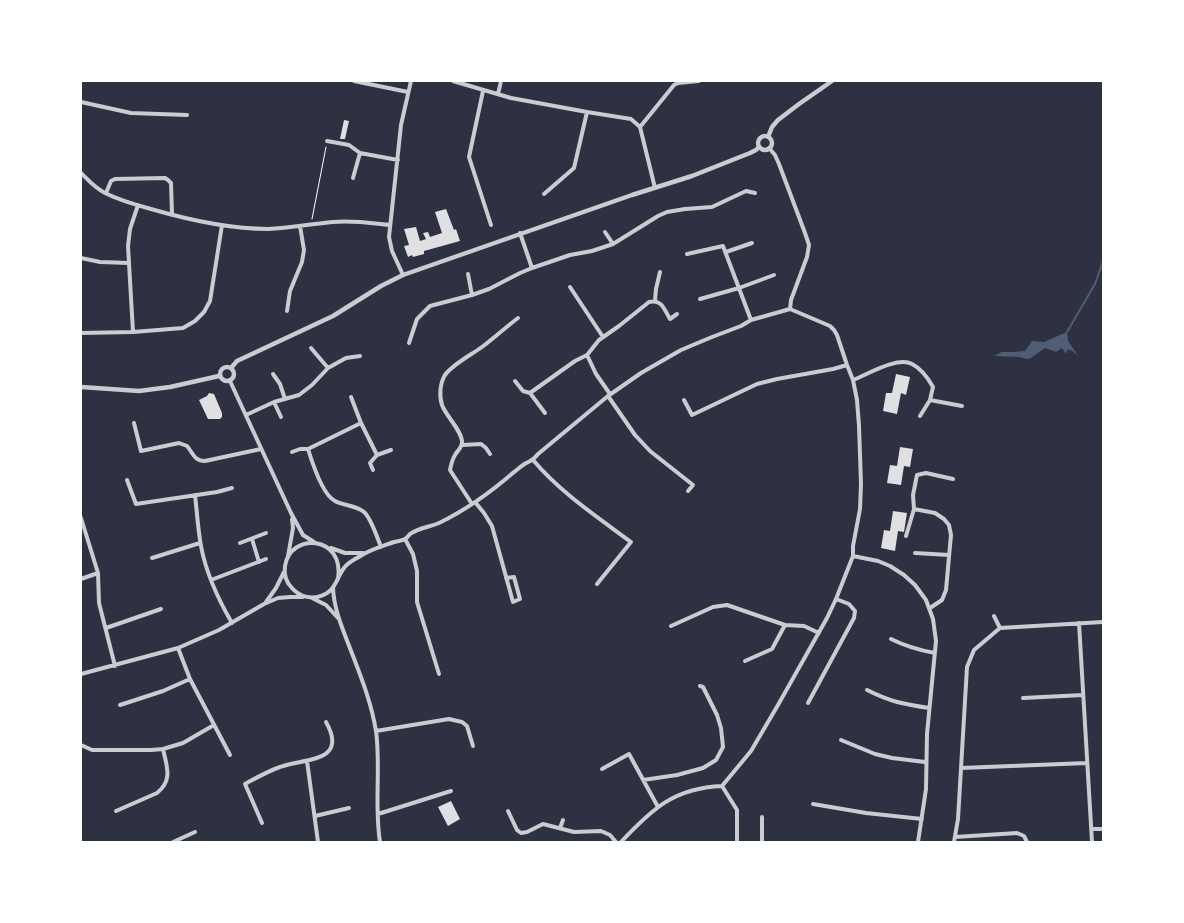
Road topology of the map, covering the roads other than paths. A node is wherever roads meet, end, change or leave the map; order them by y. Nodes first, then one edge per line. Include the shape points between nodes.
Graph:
1 (354, 81) edge
2 (411, 81) edge
3 (453, 81) edge
4 (501, 81) edge
5 (699, 81) edge
6 (832, 81) edge
7 (483, 91) junction
8 (408, 92) junction
9 (498, 94) junction
10 (81, 102) edge
11 (587, 112) junction
12 (187, 115) dead end
13 (640, 127) junction
14 (768, 137) junction
15 (327, 141) road end
16 (759, 147) junction
17 (769, 148) junction
18 (360, 152) junction
19 (398, 160) junction
20 (81, 174) edge
21 (353, 178) dead end
22 (655, 188) junction
23 (106, 193) junction
24 (754, 193) dead end
25 (544, 194) dead end
26 (138, 206) junction
27 (172, 215) junction
28 (222, 225) junction
29 (390, 225) junction
30 (491, 225) dead end
31 (300, 226) junction
32 (605, 232) dead end
33 (520, 233) junction
34 (752, 243) dead end
35 (613, 244) junction
36 (726, 252) junction
37 (686, 254) dead end
38 (81, 258) edge
39 (128, 263) junction
40 (532, 268) junction
41 (660, 272) dead end
42 (468, 274) dead end
43 (402, 275) junction
44 (774, 275) dead end
45 (570, 287) dead end
46 (739, 288) junction
47 (472, 295) junction
48 (700, 299) dead end
49 (655, 300) junction
50 (790, 309) junction
51 (287, 311) dead end
52 (677, 314) dead end
53 (518, 318) dead end
54 (751, 320) junction
55 (81, 332) edge
56 (133, 332) junction
57 (603, 337) junction
58 (409, 343) dead end
59 (311, 348) dead end
60 (587, 355) junction
61 (360, 356) dead end
62 (847, 365) junction
63 (231, 368) junction
64 (328, 368) junction
65 (273, 374) dead end
66 (219, 376) junction
67 (230, 380) junction
68 (853, 380) junction
69 (515, 381) dead end
70 (81, 387) edge
71 (530, 393) junction
72 (609, 395) junction
73 (351, 397) dead end
74 (285, 399) junction
75 (684, 400) dead end
76 (930, 400) junction
77 (274, 402) junction
78 (962, 406) dead end
79 (546, 413) dead end
80 (246, 415) junction
81 (920, 416) dead end
82 (281, 417) dead end
83 (134, 423) dead end
84 (361, 423) junction
85 (462, 445) junction
86 (261, 449) junction
87 (308, 449) junction
88 (391, 450) dead end
89 (292, 452) dead end
90 (490, 454) dead end
91 (377, 455) junction
92 (533, 460) junction
93 (373, 470) dead end
94 (953, 478) dead end
95 (127, 480) dead end
96 (232, 488) dead end
97 (688, 491) dead end
98 (195, 495) junction
99 (474, 503) junction
100 (914, 509) junction
101 (291, 513) junction
102 (81, 518) edge
103 (82, 525) edge
104 (266, 533) dead end
105 (906, 536) dead end
106 (252, 539) junction
107 (405, 539) junction
108 (200, 543) junction
109 (240, 543) dead end
110 (316, 543) junction
111 (326, 547) junction
112 (381, 547) junction
113 (366, 553) junction
114 (915, 553) dead end
115 (948, 555) junction
116 (288, 556) junction
117 (853, 556) junction
118 (152, 558) dead end
119 (266, 559) dead end
120 (259, 562) junction
121 (284, 571) junction
122 (98, 573) junction
123 (81, 578) edge
124 (506, 578) junction
125 (338, 579) junction
126 (211, 580) junction
127 (598, 584) dead end
128 (333, 588) junction
129 (305, 597) junction
130 (312, 598) junction
131 (836, 599) junction
132 (264, 604) junction
133 (930, 608) junction
134 (161, 610) dead end
135 (994, 616) dead end
136 (339, 620) junction
137 (1103, 622) edge
138 (232, 623) junction
139 (1079, 623) junction
140 (785, 625) junction
141 (671, 626) dead end
142 (106, 628) junction
143 (1000, 628) junction
144 (819, 633) junction
145 (891, 639) dead end
146 (178, 648) junction
147 (935, 653) junction
148 (745, 661) dead end
149 (115, 666) junction
150 (81, 674) edge
151 (439, 674) dead end
152 (190, 679) junction
153 (700, 686) dead end
154 (867, 690) dead end
155 (1083, 695) junction
156 (1023, 698) dead end
157 (808, 703) dead end
158 (120, 705) dead end
159 (929, 708) junction
160 (326, 722) dead end
161 (214, 725) junction
162 (376, 731) junction
163 (841, 740) dead end
164 (81, 745) edge
165 (473, 746) dead end
166 (163, 749) junction
167 (230, 755) dead end
168 (307, 760) junction
169 (926, 762) junction
170 (1087, 764) junction
171 (961, 768) junction
172 (602, 769) dead end
173 (644, 780) junction
174 (722, 786) junction
175 (451, 791) dead end
176 (813, 804) dead end
177 (658, 807) junction
178 (349, 808) dead end
179 (116, 811) dead end
180 (508, 811) dead end
181 (378, 814) junction
182 (315, 816) junction
183 (762, 817) dead end
184 (922, 819) junction
185 (563, 820) dead end
186 (262, 823) dead end
187 (560, 828) junction
188 (1103, 828) edge
189 (1092, 829) junction
190 (195, 832) dead end
191 (955, 839) edge
192 (173, 842) edge
193 (318, 842) edge
194 (380, 842) edge
195 (616, 842) edge
196 (621, 842) edge
197 (737, 842) edge
198 (762, 842) edge
199 (918, 842) edge
200 (1026, 842) edge
201 (1092, 842) edge

1 - 8 street
2 - 8 street
3 - 7 street
4 - 9 street
5 - 13 street via 674,85
6 - 14 street via 778,120
7 - 9 street
7 - 30 street via 469,158
8 - 19 street
9 - 11 street
10 - 12 street via 131,113
11 - 13 street via 631,118
11 - 25 street via 574,168
13 - 22 street
14 - 16 street via 760,138
14 - 17 street via 771,142
15 - 18 street via 349,145
16 - 17 street
16 - 22 street
17 - 50 street via 779,164 809,245 790,300
18 - 19 street
18 - 21 street
19 - 29 street
20 - 23 street
22 - 33 street
23 - 26 street
23 - 27 street via 115,179 165,178 171,183
24 - 35 street via 746,191 712,207 668,212
26 - 27 street
26 - 39 street via 130,229
27 - 28 street
28 - 31 street via 266,229
28 - 56 street via 210,301 204,312 182,328
29 - 31 street via 345,222
29 - 43 street via 392,252
31 - 51 street via 304,250
32 - 35 street
33 - 40 street
33 - 43 street
34 - 36 street
35 - 40 street
36 - 37 street via 724,246
36 - 46 street
38 - 39 street
39 - 56 street
40 - 47 street
41 - 49 street
42 - 47 street
43 - 63 street via 333,316 237,361
44 - 46 street
45 - 57 street
46 - 48 street
46 - 54 street
47 - 58 street via 430,306 417,319
49 - 52 street via 670,319
49 - 57 street
50 - 54 street
50 - 62 street via 830,326 840,342
53 - 85 street via 444,376 441,401 462,437
54 - 72 street via 681,350
55 - 56 street
57 - 60 street
59 - 64 street
60 - 71 street
60 - 72 street
61 - 64 street via 346,358
62 - 68 street
62 - 75 street via 757,384 692,415
63 - 66 street via 223,368
63 - 67 street via 234,375
64 - 74 street via 306,390
65 - 74 street
66 - 67 street via 224,381
66 - 70 street via 139,391
67 - 80 street
68 - 76 street via 899,362 911,363 920,369 933,387
68 - 117 street via 861,484
69 - 71 street via 523,391
71 - 79 street
72 - 92 street
72 - 97 street via 635,435 693,485
73 - 84 street
74 - 77 street
76 - 78 street
76 - 81 street
77 - 80 street
77 - 82 street
80 - 86 street
83 - 86 street via 140,451 179,443 187,446 197,459 205,461
84 - 87 street
84 - 91 street
85 - 90 street via 481,444
85 - 99 street via 450,470
86 - 101 street
87 - 89 street
87 - 112 street via 327,494 334,501 363,511
88 - 91 street
91 - 93 street via 370,462
92 - 99 street via 523,464
92 - 127 street via 568,496 630,542
94 - 100 street via 926,473 917,475 912,495
95 - 98 street via 136,504
96 - 98 street
98 - 108 street
99 - 107 street via 438,523 411,533
99 - 124 street via 492,526
100 - 105 street
100 - 115 street via 935,514 949,525
101 - 110 street via 304,535
101 - 116 street via 293,528
102 - 103 street
103 - 122 street
104 - 106 street
106 - 109 street
106 - 120 street
107 - 112 street
107 - 151 street via 413,554 417,571 417,602
108 - 118 street
108 - 126 street
110 - 111 street
110 - 116 street via 300,545
111 - 113 street via 345,553
111 - 125 street via 338,561
112 - 113 street
113 - 125 street via 349,562
114 - 115 street
115 - 133 street via 946,590 942,600
116 - 121 street
117 - 131 street
117 - 133 street via 878,561 904,575
119 - 120 street
120 - 126 street
121 - 129 street via 290,587
121 - 132 street
122 - 123 street
122 - 142 street via 99,602
124 - 124 street via 513,602 520,600 514,576
125 - 128 street
126 - 138 street
128 - 130 street via 320,597
128 - 136 street
129 - 130 street
129 - 132 street via 278,598
130 - 136 street via 331,609
131 - 144 street
131 - 157 street via 855,611 854,618
132 - 138 street
133 - 147 street via 936,632
134 - 142 street
135 - 143 street
136 - 162 street via 368,696
137 - 139 street
138 - 146 street
139 - 143 street
139 - 155 street
140 - 141 street via 727,605 713,607
140 - 144 street via 804,626
140 - 148 street via 772,649
142 - 149 street
143 - 171 street via 974,650 967,667
144 - 174 street via 751,751
145 - 147 street
146 - 149 street
146 - 152 street
147 - 159 street
149 - 150 street
152 - 158 street
152 - 161 street
153 - 173 street via 721,728 723,747 716,760 703,768
154 - 159 street via 895,702
155 - 156 street
155 - 170 street
159 - 169 street
160 - 168 street via 332,732 330,748 320,758
161 - 166 street via 183,743
161 - 167 street
162 - 165 street via 449,720 462,722 468,726
162 - 181 street
163 - 169 street via 875,754
164 - 166 street via 92,750
166 - 179 street via 166,783 156,793
168 - 182 street
168 - 186 street via 279,767 244,784
169 - 184 street
170 - 171 street
170 - 189 street
171 - 191 street
172 - 173 street via 630,754
173 - 177 street
174 - 177 street via 687,791
174 - 197 street via 737,810
175 - 181 street
176 - 184 street
177 - 196 street
178 - 182 street
180 - 187 street via 521,833 541,824
181 - 194 street
182 - 193 street
183 - 198 street
184 - 199 street
185 - 187 street
187 - 195 street via 574,832 601,831
188 - 189 street
189 - 201 street
190 - 192 street
191 - 200 street via 1017,833 1024,836

